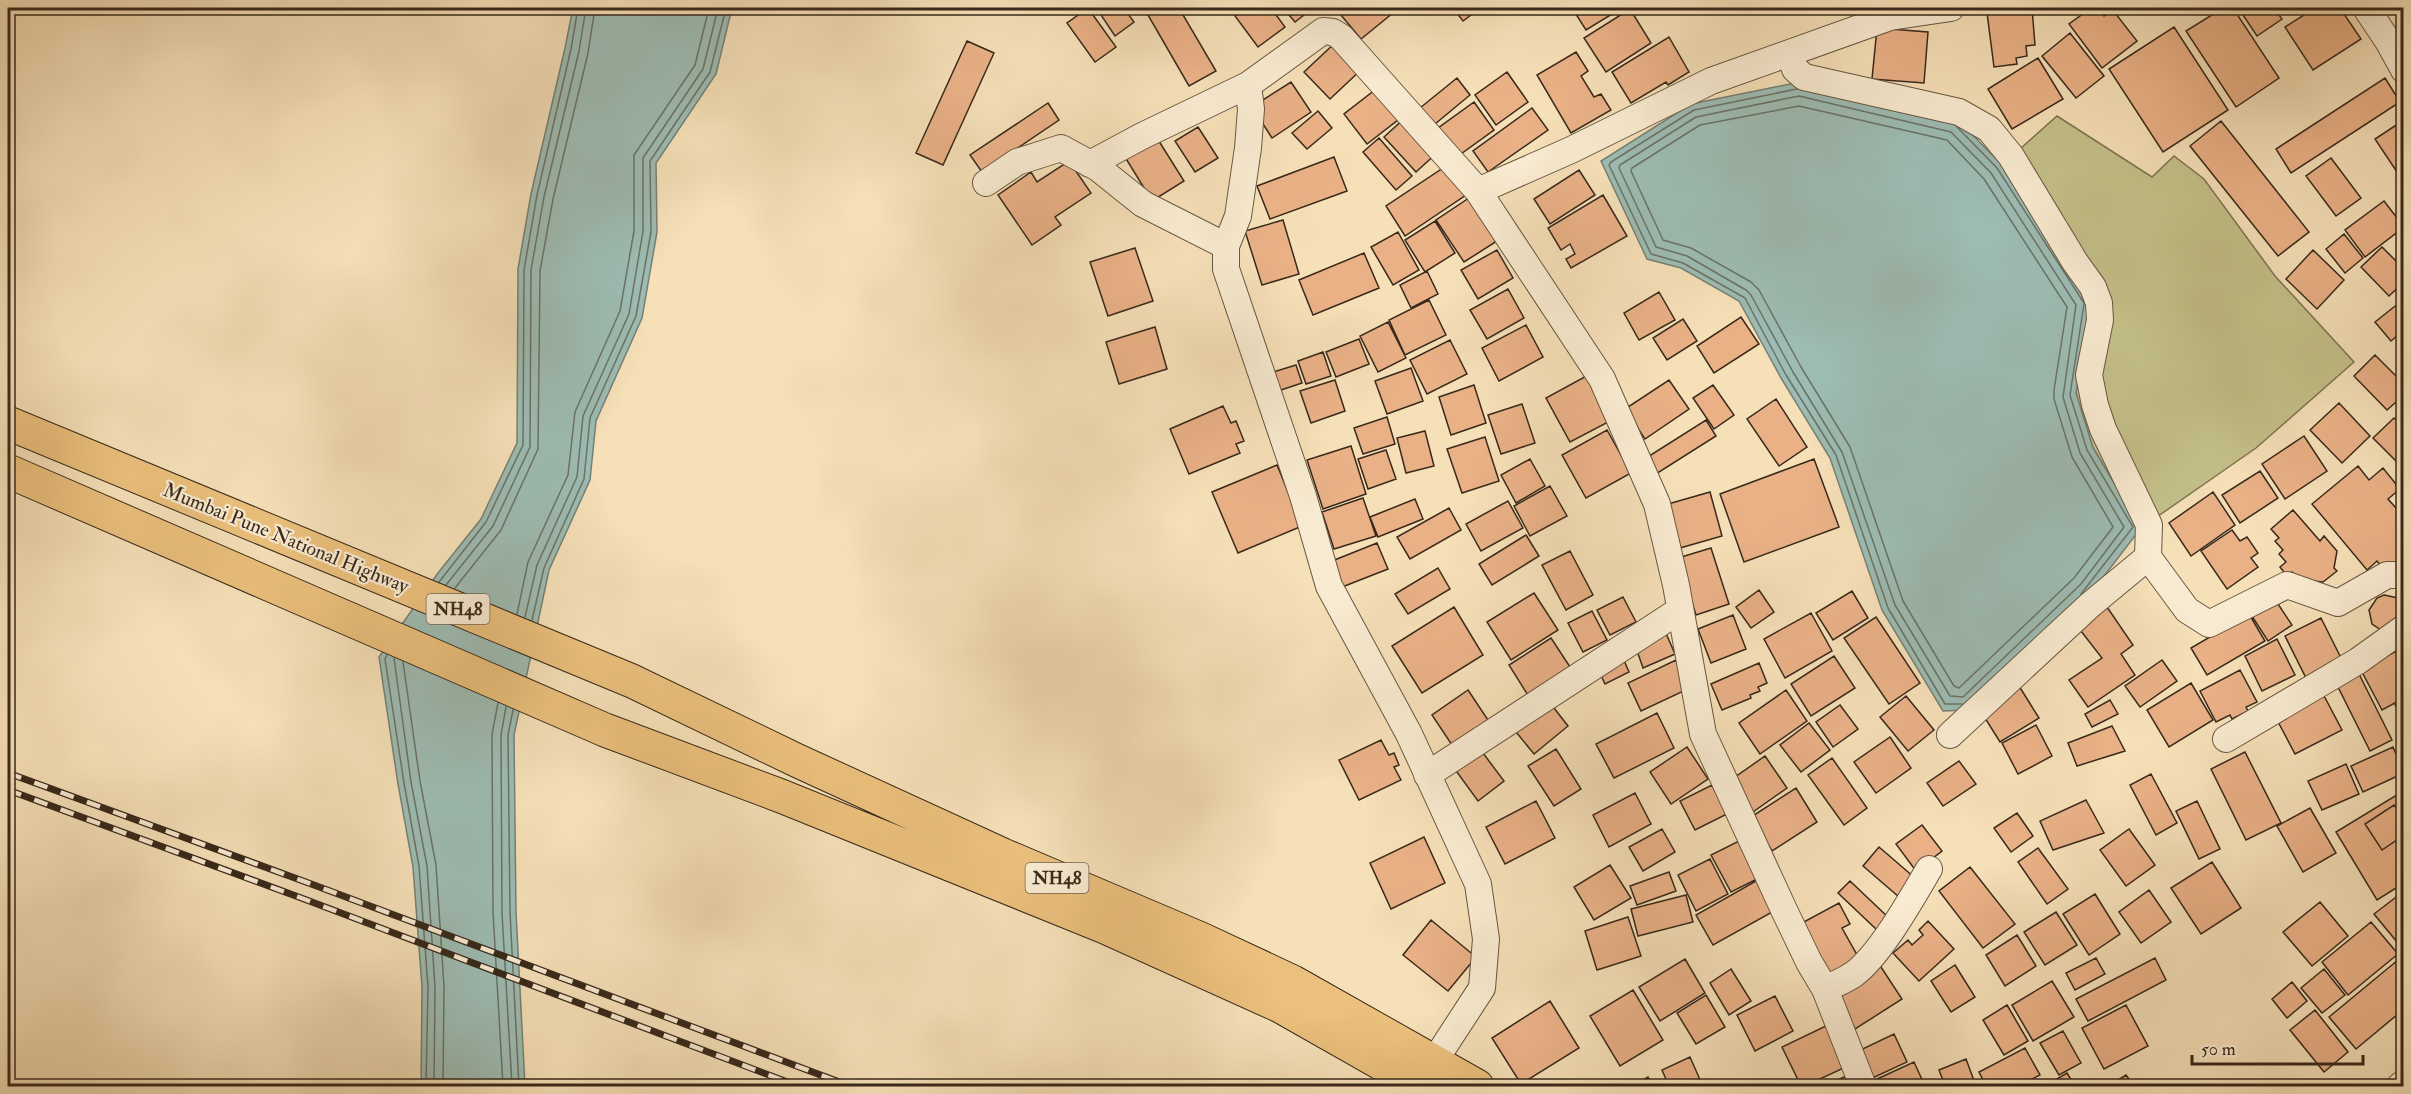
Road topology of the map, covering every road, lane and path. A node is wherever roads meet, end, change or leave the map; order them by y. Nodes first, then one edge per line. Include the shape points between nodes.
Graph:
1 (1951, 8) edge
2 (2366, 8) edge
3 (1790, 53) junction
4 (2402, 62) edge
5 (1248, 85) junction
6 (1090, 164) junction
7 (986, 183) dead end
8 (1478, 191) junction
9 (1226, 246) junction
10 (8, 423) edge
11 (8, 471) edge
12 (2148, 557) junction
13 (2403, 575) edge
14 (1680, 610) junction
15 (2403, 628) edge
16 (1950, 735) dead end
17 (2226, 739) dead end
18 (1427, 775) junction
19 (1929, 869) dead end
20 (1825, 989) junction
21 (1424, 1078) edge
22 (2403, 1083) edge
23 (1477, 1086) edge
24 (1863, 1086) edge
25 (2400, 1086) edge

1 - 3 street via 1890,17
2 - 4 street
3 - 8 street via 1711,81
3 - 12 street via 1795,69 1804,77 1959,112 1989,129 2011,156 2093,287 2099,303 2100,320 2089,375 2103,429 2149,525
5 - 6 street
5 - 8 street via 1323,31 1333,32
5 - 9 street via 1248,148 1238,216
6 - 7 street via 1061,148 1017,162
6 - 9 street via 1143,204
8 - 14 street via 1602,379 1657,504
9 - 18 street via 1226,269 1303,496 1329,586
10 - 21 highway, Mumbai Pune National Highway / NH48 via 632,681 992,850 1201,939 1293,982
11 - 21 highway, NH48 via 605,730 781,796 1105,927 1280,1006
12 - 13 street via 2187,610 2210,624 2287,585 2338,603 2387,575
12 - 16 street via 2090,605
14 - 18 street
14 - 20 street via 1703,734
15 - 17 street via 2358,661
18 - 21 street via 1478,884 1486,939 1482,988
19 - 20 street via 1867,963
20 - 24 street
21 - 23 highway, NH48
22 - 25 street

